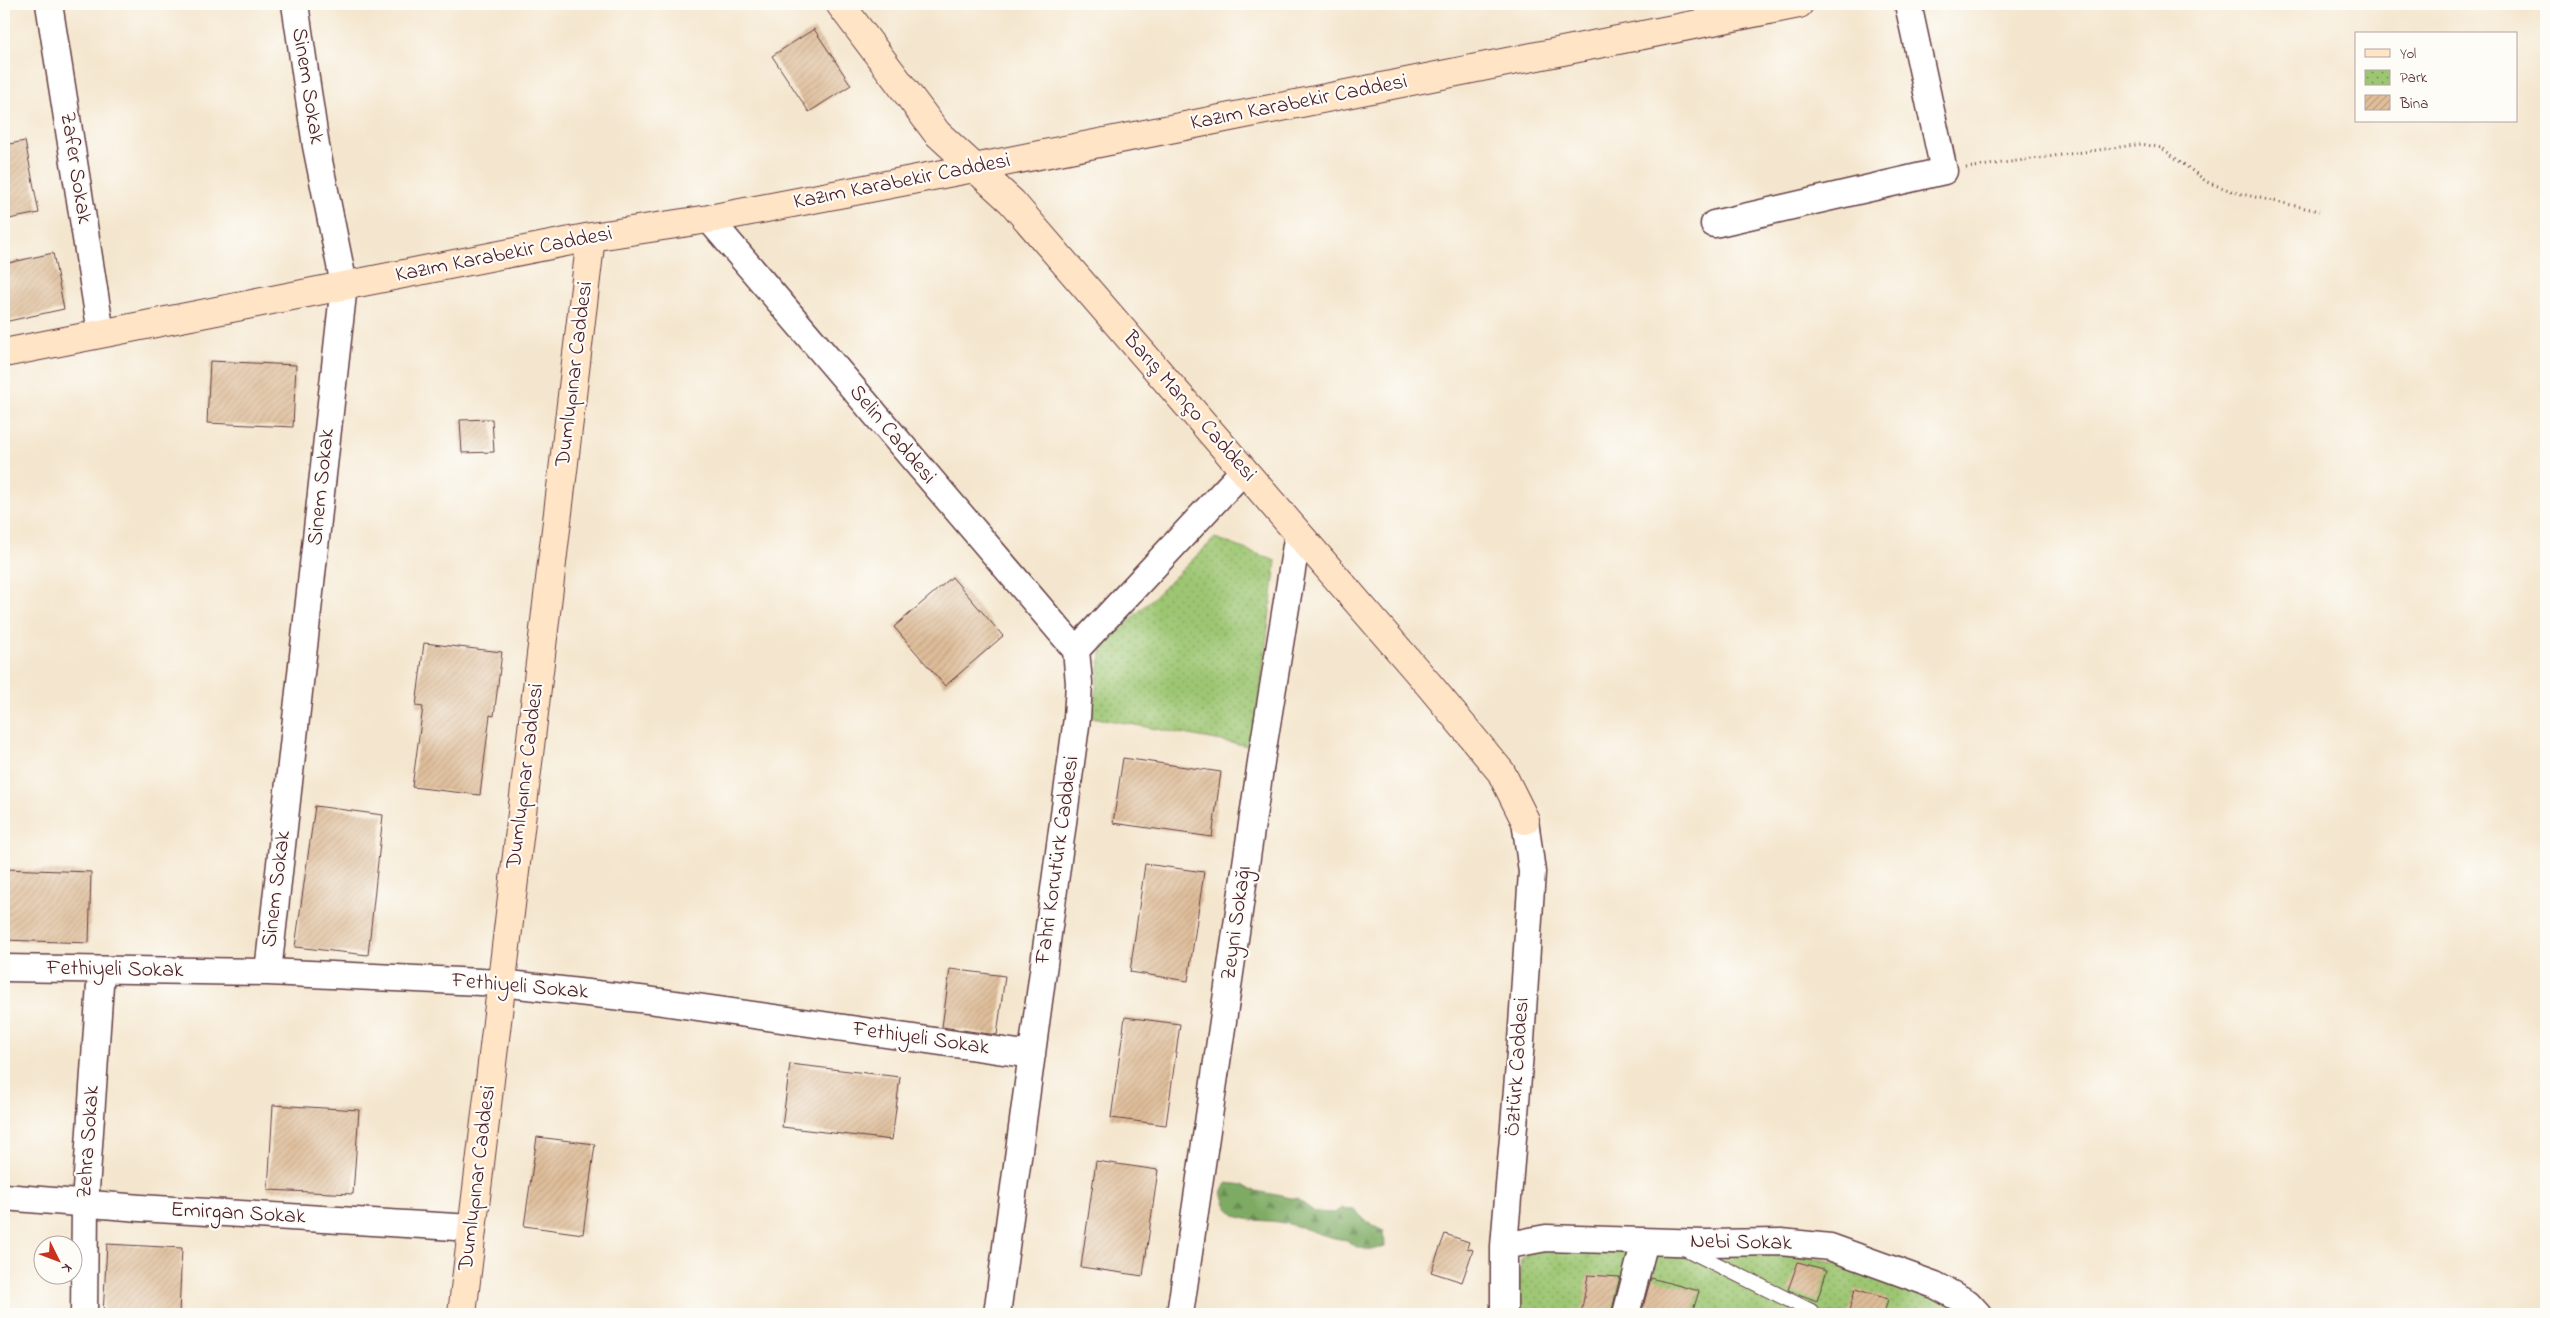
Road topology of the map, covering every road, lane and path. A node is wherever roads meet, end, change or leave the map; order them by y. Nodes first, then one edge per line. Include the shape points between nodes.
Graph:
1 (49, 4) edge
2 (294, 4) edge
3 (840, 4) edge
4 (1799, 4) edge
5 (1908, 4) edge
6 (974, 168) junction
7 (1944, 171) junction
8 (2319, 211) dead end
9 (708, 220) junction
10 (1714, 224) dead end
11 (591, 238) junction
12 (344, 285) junction
13 (101, 333) junction
14 (4, 353) edge
15 (1244, 470) junction
16 (1298, 533) junction
17 (1076, 650) junction
18 (1525, 820) joint
19 (4, 968) edge
20 (100, 970) junction
21 (268, 972) junction
22 (501, 983) junction
23 (1032, 1055) junction
24 (4, 1197) edge
25 (85, 1204) junction
26 (472, 1228) junction
27 (1645, 1241) junction
28 (1671, 1242) junction
29 (1504, 1246) junction
30 (1973, 1309) edge
31 (1811, 1311) dead end
32 (84, 1314) edge
33 (462, 1314) edge
34 (996, 1314) edge
35 (1180, 1314) edge
36 (1504, 1314) edge
37 (1626, 1314) edge

1 - 13 street, Zafer Sokak
2 - 12 street, Sinem Sokak via 316,146
3 - 6 street, Barış Manço Caddesi via 937,133
4 - 6 street, Kazım Karabekir Caddesi
5 - 7 street
6 - 9 street, Kazım Karabekir Caddesi
6 - 15 street, Barış Manço Caddesi via 1012,202
7 - 8 path via 2142,144 2162,148 2207,182 2237,193
7 - 10 street
9 - 11 street, Kazım Karabekir Caddesi
9 - 17 street, Selin Caddesi
11 - 12 street, Kazım Karabekir Caddesi
11 - 22 street, Dumlupınar Caddesi
12 - 13 street, Kazım Karabekir Caddesi
12 - 21 street, Sinem Sokak
13 - 14 street, Kazım Karabekir Caddesi
15 - 16 street, Barış Manço Caddesi
15 - 17 street
16 - 18 street, Barış Manço Caddesi via 1501,772
16 - 35 street, Zeyni Sokağı via 1260,764
17 - 23 street, Fahri Korutürk Caddesi via 1079,683 1077,718
18 - 29 street, Öztürk Caddesi via 1532,872
19 - 20 street, Fethiyeli Sokak
20 - 21 street, Fethiyeli Sokak
20 - 25 street, Zehra Sokak
21 - 22 street, Fethiyeli Sokak
22 - 23 street, Fethiyeli Sokak via 657,1001
22 - 26 street, Dumlupınar Caddesi
23 - 34 street, Fahri Korutürk Caddesi
24 - 25 street, Emirgan Sokak
25 - 26 street, Emirgan Sokak
25 - 32 street, Zehra Sokak
26 - 33 street, Dumlupınar Caddesi
27 - 28 street, Nebi Sokak
27 - 29 street, Nebi Sokak via 1546,1238
27 - 37 street
28 - 30 street, Nebi Sokak via 1781,1242 1830,1247 1935,1285
28 - 31 lane
29 - 36 street, Öztürk Caddesi

